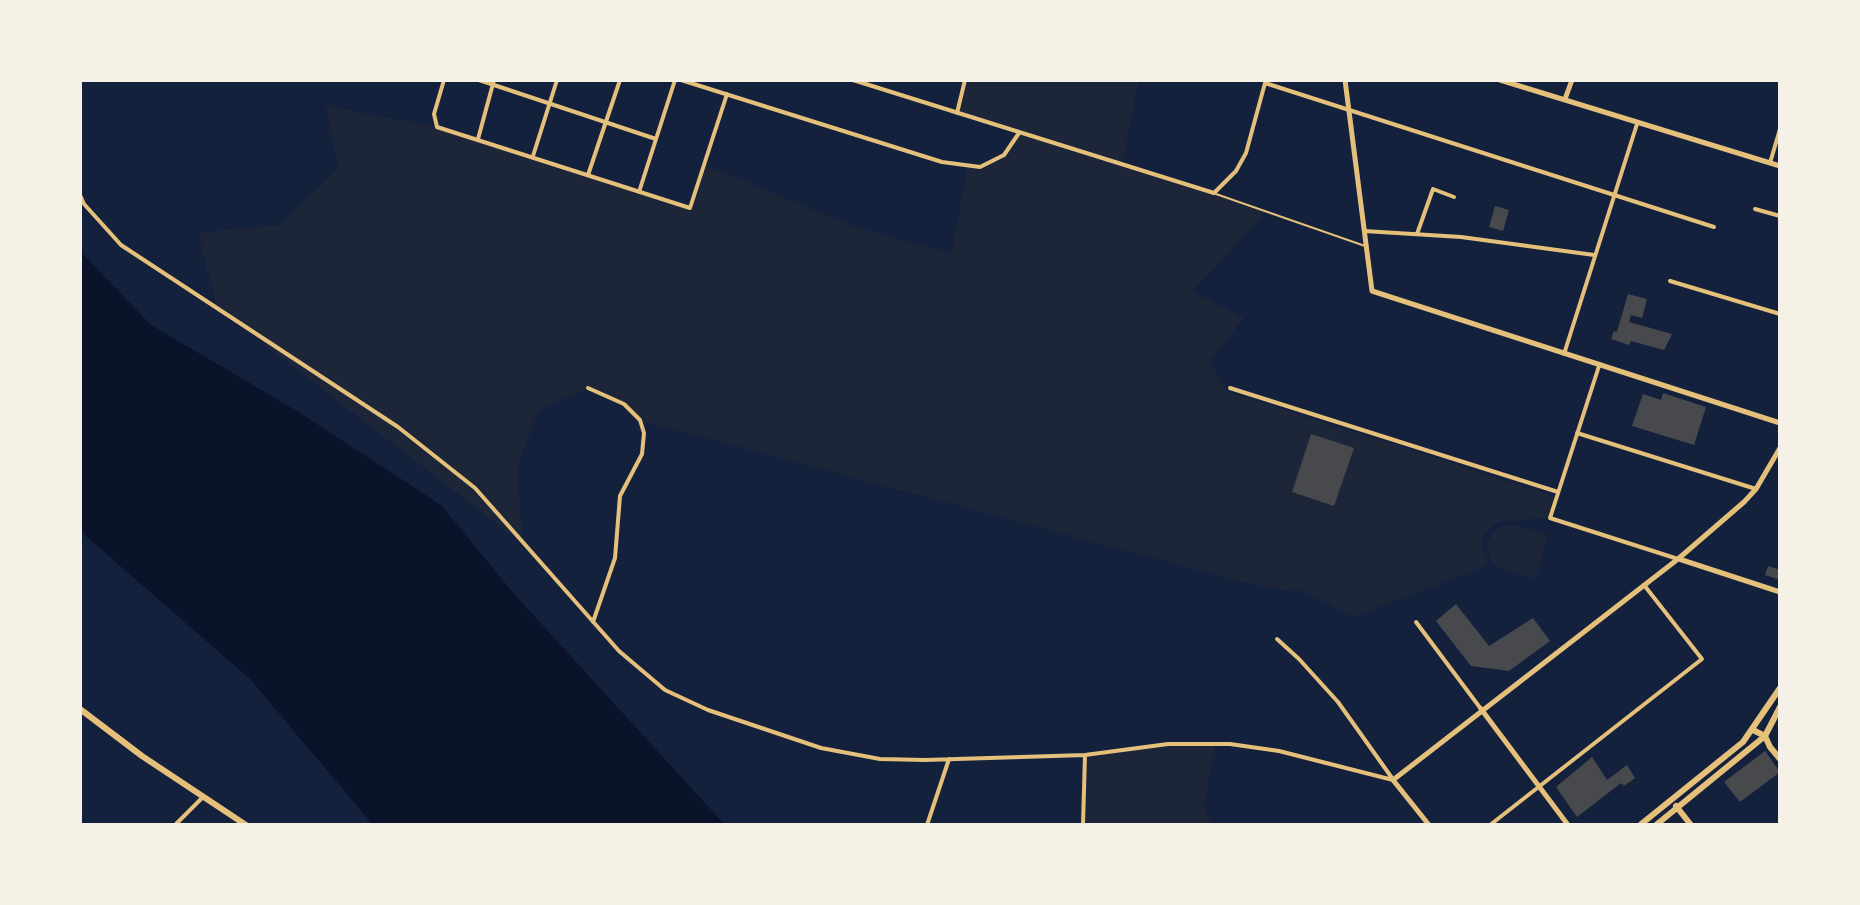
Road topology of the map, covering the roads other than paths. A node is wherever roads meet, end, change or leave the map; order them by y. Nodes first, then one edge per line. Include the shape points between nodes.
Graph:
1 (444, 80) edge
2 (479, 80) edge
3 (557, 80) edge
4 (620, 80) edge
5 (675, 80) edge
6 (681, 80) edge
7 (853, 80) edge
8 (965, 80) edge
9 (1345, 80) edge
10 (1500, 80) edge
11 (1572, 80) edge
12 (493, 82) edge
13 (727, 94) junction
14 (1565, 99) junction
15 (549, 104) junction
16 (1349, 112) junction
17 (957, 113) junction
18 (606, 122) junction
19 (1637, 124) junction
20 (1780, 129) edge
21 (1019, 133) junction
22 (478, 139) junction
23 (656, 139) junction
24 (533, 156) junction
25 (1770, 163) junction
26 (1780, 166) edge
27 (588, 175) junction
28 (639, 193) junction
29 (1214, 193) junction
30 (80, 195) edge
31 (1614, 196) junction
32 (1454, 197) dead end
33 (1755, 209) dead end
34 (1780, 216) edge
35 (1714, 227) dead end
36 (1364, 231) junction
37 (1417, 234) junction
38 (1366, 246) junction
39 (1594, 255) junction
40 (1670, 281) dead end
41 (1780, 314) edge
42 (1564, 354) junction
43 (1599, 366) junction
44 (588, 388) dead end
45 (1230, 388) dead end
46 (1780, 423) edge
47 (1577, 433) junction
48 (1780, 448) edge
49 (1756, 489) junction
50 (1558, 492) junction
51 (1678, 559) junction
52 (1644, 585) junction
53 (1780, 592) edge
54 (593, 622) junction
55 (1416, 622) dead end
56 (1277, 639) dead end
57 (1780, 688) edge
58 (1780, 707) edge
59 (80, 709) edge
60 (1481, 709) junction
61 (1753, 730) junction
62 (1765, 736) junction
63 (1085, 755) junction
64 (949, 759) junction
65 (1780, 759) edge
66 (1393, 780) junction
67 (1540, 787) junction
68 (203, 797) junction
69 (1672, 801) junction
70 (1678, 809) junction
71 (175, 825) edge
72 (246, 825) edge
73 (927, 825) edge
74 (1083, 825) edge
75 (1429, 825) edge
76 (1490, 825) edge
77 (1568, 825) edge
78 (1640, 825) edge
79 (1656, 825) edge
80 (1691, 825) edge

1 - 22 street via 434,114 437,127
2 - 12 street
3 - 15 street
4 - 18 street
5 - 23 street
6 - 13 street
7 - 17 street
8 - 17 street
9 - 16 street
10 - 14 street
11 - 14 street
12 - 15 street
12 - 22 street
13 - 21 street via 942,162 980,167 1004,155
13 - 28 street via 690,208
14 - 19 street
15 - 18 street
15 - 24 street
16 - 29 street via 1265,83 1246,153
16 - 31 street
16 - 36 street
17 - 21 street
18 - 23 street
18 - 27 street
19 - 25 street
19 - 31 street
20 - 25 street
21 - 29 street
22 - 24 street
23 - 28 street
24 - 27 street
25 - 26 street
27 - 28 street
29 - 38 lane
30 - 54 street via 121,245 398,427 475,488
31 - 35 street
31 - 39 street
32 - 37 street via 1433,189
33 - 34 street
36 - 37 street
36 - 38 street
37 - 39 street
38 - 42 street via 1372,291
39 - 42 street
40 - 41 street
42 - 43 street
43 - 46 street
43 - 47 street
44 - 54 street via 624,404 640,420 644,433 642,454 620,496 615,558
45 - 50 street
47 - 49 street
47 - 50 street
48 - 49 street
49 - 51 street
50 - 51 street via 1550,518
51 - 52 street
51 - 53 street
52 - 60 street
52 - 67 street via 1702,659
54 - 64 street via 665,690 708,710 845,753
55 - 60 street
56 - 66 street via 1338,702
57 - 61 main road
58 - 62 main road
59 - 68 main road
60 - 66 street
60 - 67 street
61 - 62 main road
61 - 69 main road
62 - 65 main road
62 - 70 main road
63 - 64 street
63 - 66 street via 1168,744 1230,744
63 - 74 street
64 - 73 street
66 - 75 street
67 - 76 street
67 - 77 street
68 - 71 street
68 - 72 main road
69 - 70 main road
69 - 78 main road
70 - 79 main road
70 - 80 main road

